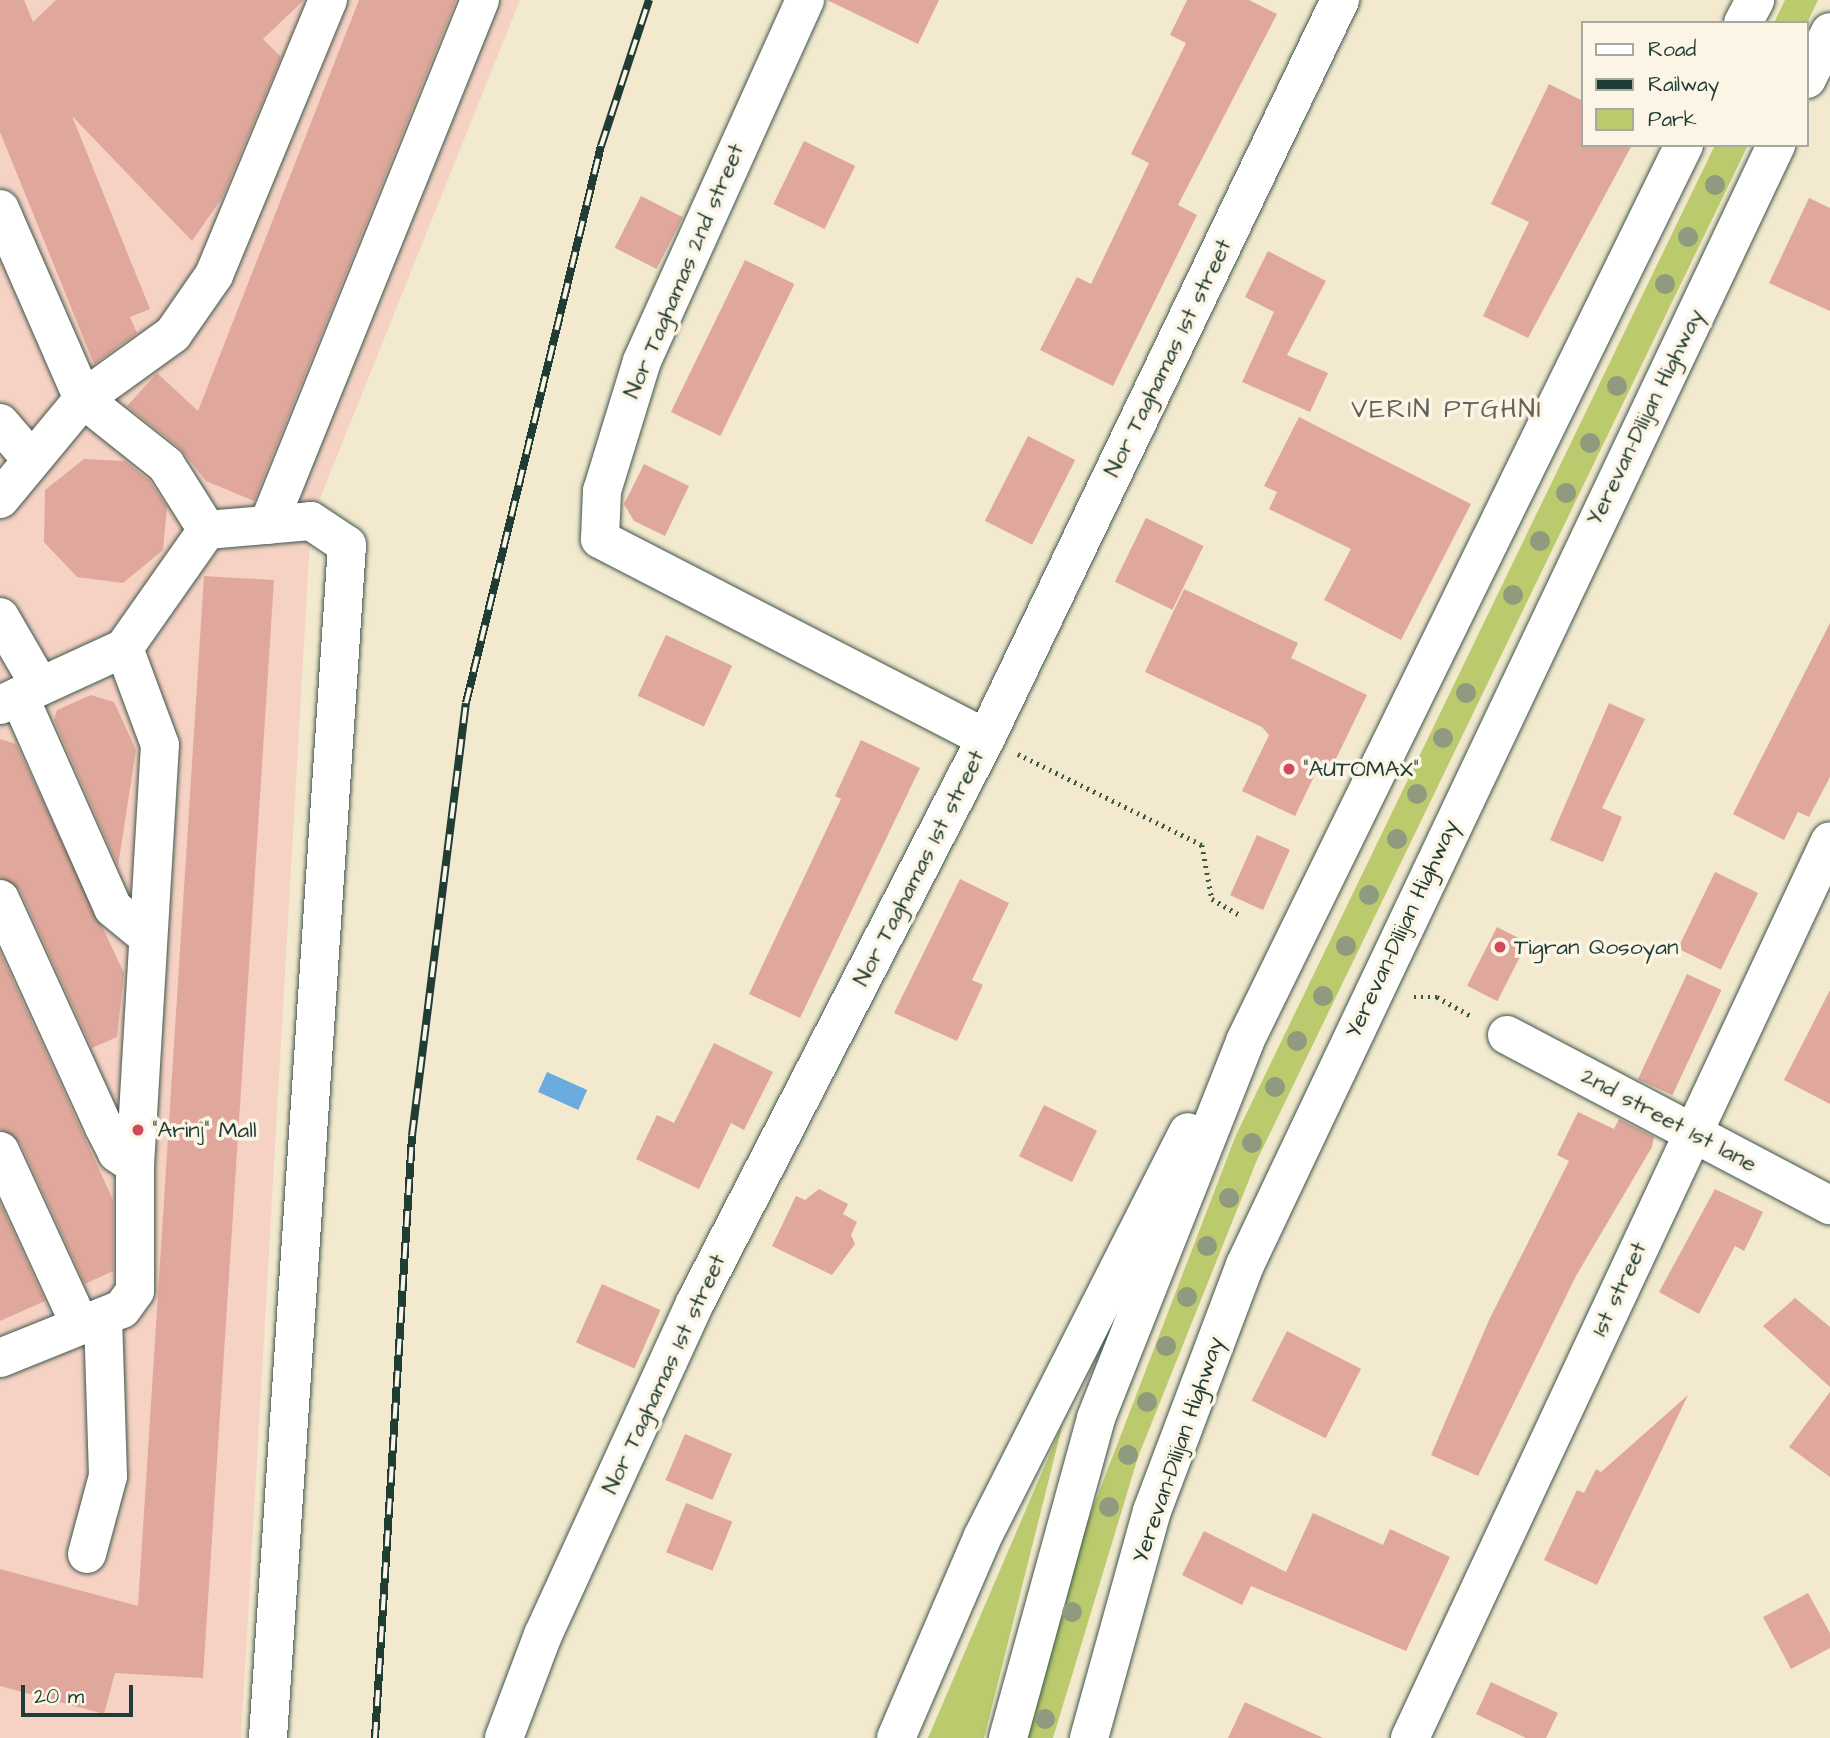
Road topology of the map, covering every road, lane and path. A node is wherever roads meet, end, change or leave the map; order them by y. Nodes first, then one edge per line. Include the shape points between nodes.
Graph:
1 (328, 0) edge
2 (480, 0) edge
3 (805, 0) edge
4 (1340, 0) edge
5 (1755, 0) edge
6 (1745, 21) edge
7 (1830, 32) edge
8 (1809, 75) edge
9 (1683, 147) edge
10 (1775, 147) edge
11 (0, 209) edge
12 (83, 399) junction
13 (0, 424) edge
14 (31, 459) junction
15 (0, 499) edge
16 (268, 526) junction
17 (207, 530) junction
18 (0, 617) edge
19 (124, 648) junction
20 (19, 696) edge
21 (986, 738) junction
22 (1830, 841) edge
23 (0, 899) edge
24 (1242, 916) dead end
25 (148, 937) junction
26 (1413, 997) dead end
27 (1507, 1035) joint
28 (1245, 1041) junction
29 (1691, 1132) junction
30 (0, 1151) edge
31 (135, 1165) junction
32 (1830, 1205) edge
33 (91, 1320) junction
34 (0, 1358) edge
35 (87, 1554) dead end
36 (268, 1738) edge
37 (504, 1738) edge
38 (896, 1738) edge
39 (1008, 1738) edge
40 (1089, 1738) edge
41 (1410, 1738) edge

1 - 12 main road via 214,275 173,334
2 - 16 main road
3 - 21 main road, Nor Taghamas 2nd street via 642,361 602,491 600,539
4 - 21 main road, Nor Taghamas 1st street
5 - 6 main road
7 - 8 main road
9 - 28 main road
10 - 40 main road, Yerevan-Dilijan Highway via 1245,1265 1152,1511
11 - 12 main road
12 - 14 main road
12 - 17 main road via 166,465
13 - 14 main road
14 - 15 main road
16 - 17 main road
16 - 36 main road via 311,521 347,545
17 - 19 main road
18 - 20 main road
19 - 20 main road
19 - 25 main road via 160,745
20 - 25 main road via 113,908
21 - 24 path via 1202,845 1212,899
21 - 37 main road, Nor Taghamas 1st street via 695,1303 543,1634
22 - 29 main road, 1st street
23 - 31 main road via 117,1153
25 - 31 main road
26 - 27 path via 1437,997
27 - 29 main road, 2nd street 1st lane
28 - 38 main road via 1172,1157 1093,1309 982,1538
28 - 39 main road via 1096,1418
29 - 32 main road, 2nd street 1st lane
29 - 41 main road, 1st street
30 - 33 main road
31 - 33 main road via 135,1291 128,1305
33 - 34 main road
33 - 35 main road via 108,1476

